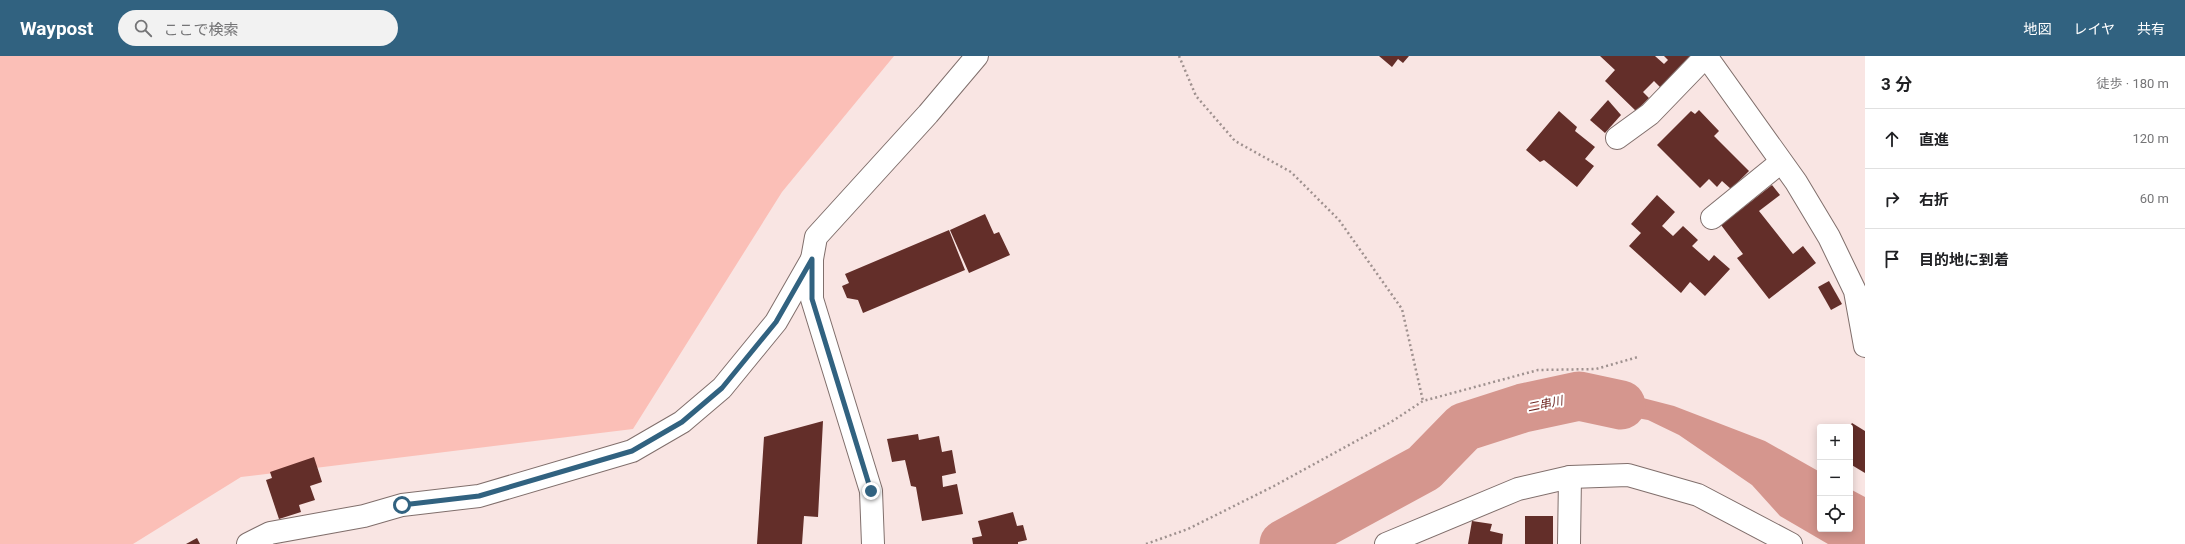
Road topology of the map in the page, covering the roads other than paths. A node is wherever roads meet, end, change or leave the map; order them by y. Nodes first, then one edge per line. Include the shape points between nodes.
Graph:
1 (977, 56) edge
2 (1706, 56) edge
3 (1617, 138) dead end
4 (1781, 162) junction
5 (1712, 218) dead end
6 (812, 259) junction
7 (1865, 346) edge
8 (1570, 477) junction
9 (248, 544) edge
10 (873, 544) edge
11 (1387, 544) edge
12 (1569, 544) edge
13 (1791, 544) edge

1 - 6 street via 816,238
2 - 3 street via 1650,114
2 - 4 street
4 - 5 street
4 - 7 street via 1829,237 1855,291
6 - 9 street via 776,322 722,388 682,422 632,451 479,496 402,505 364,516 270,533
6 - 10 street via 812,299 871,491
8 - 11 street via 1518,489
8 - 12 street
8 - 13 street via 1628,475 1698,495

